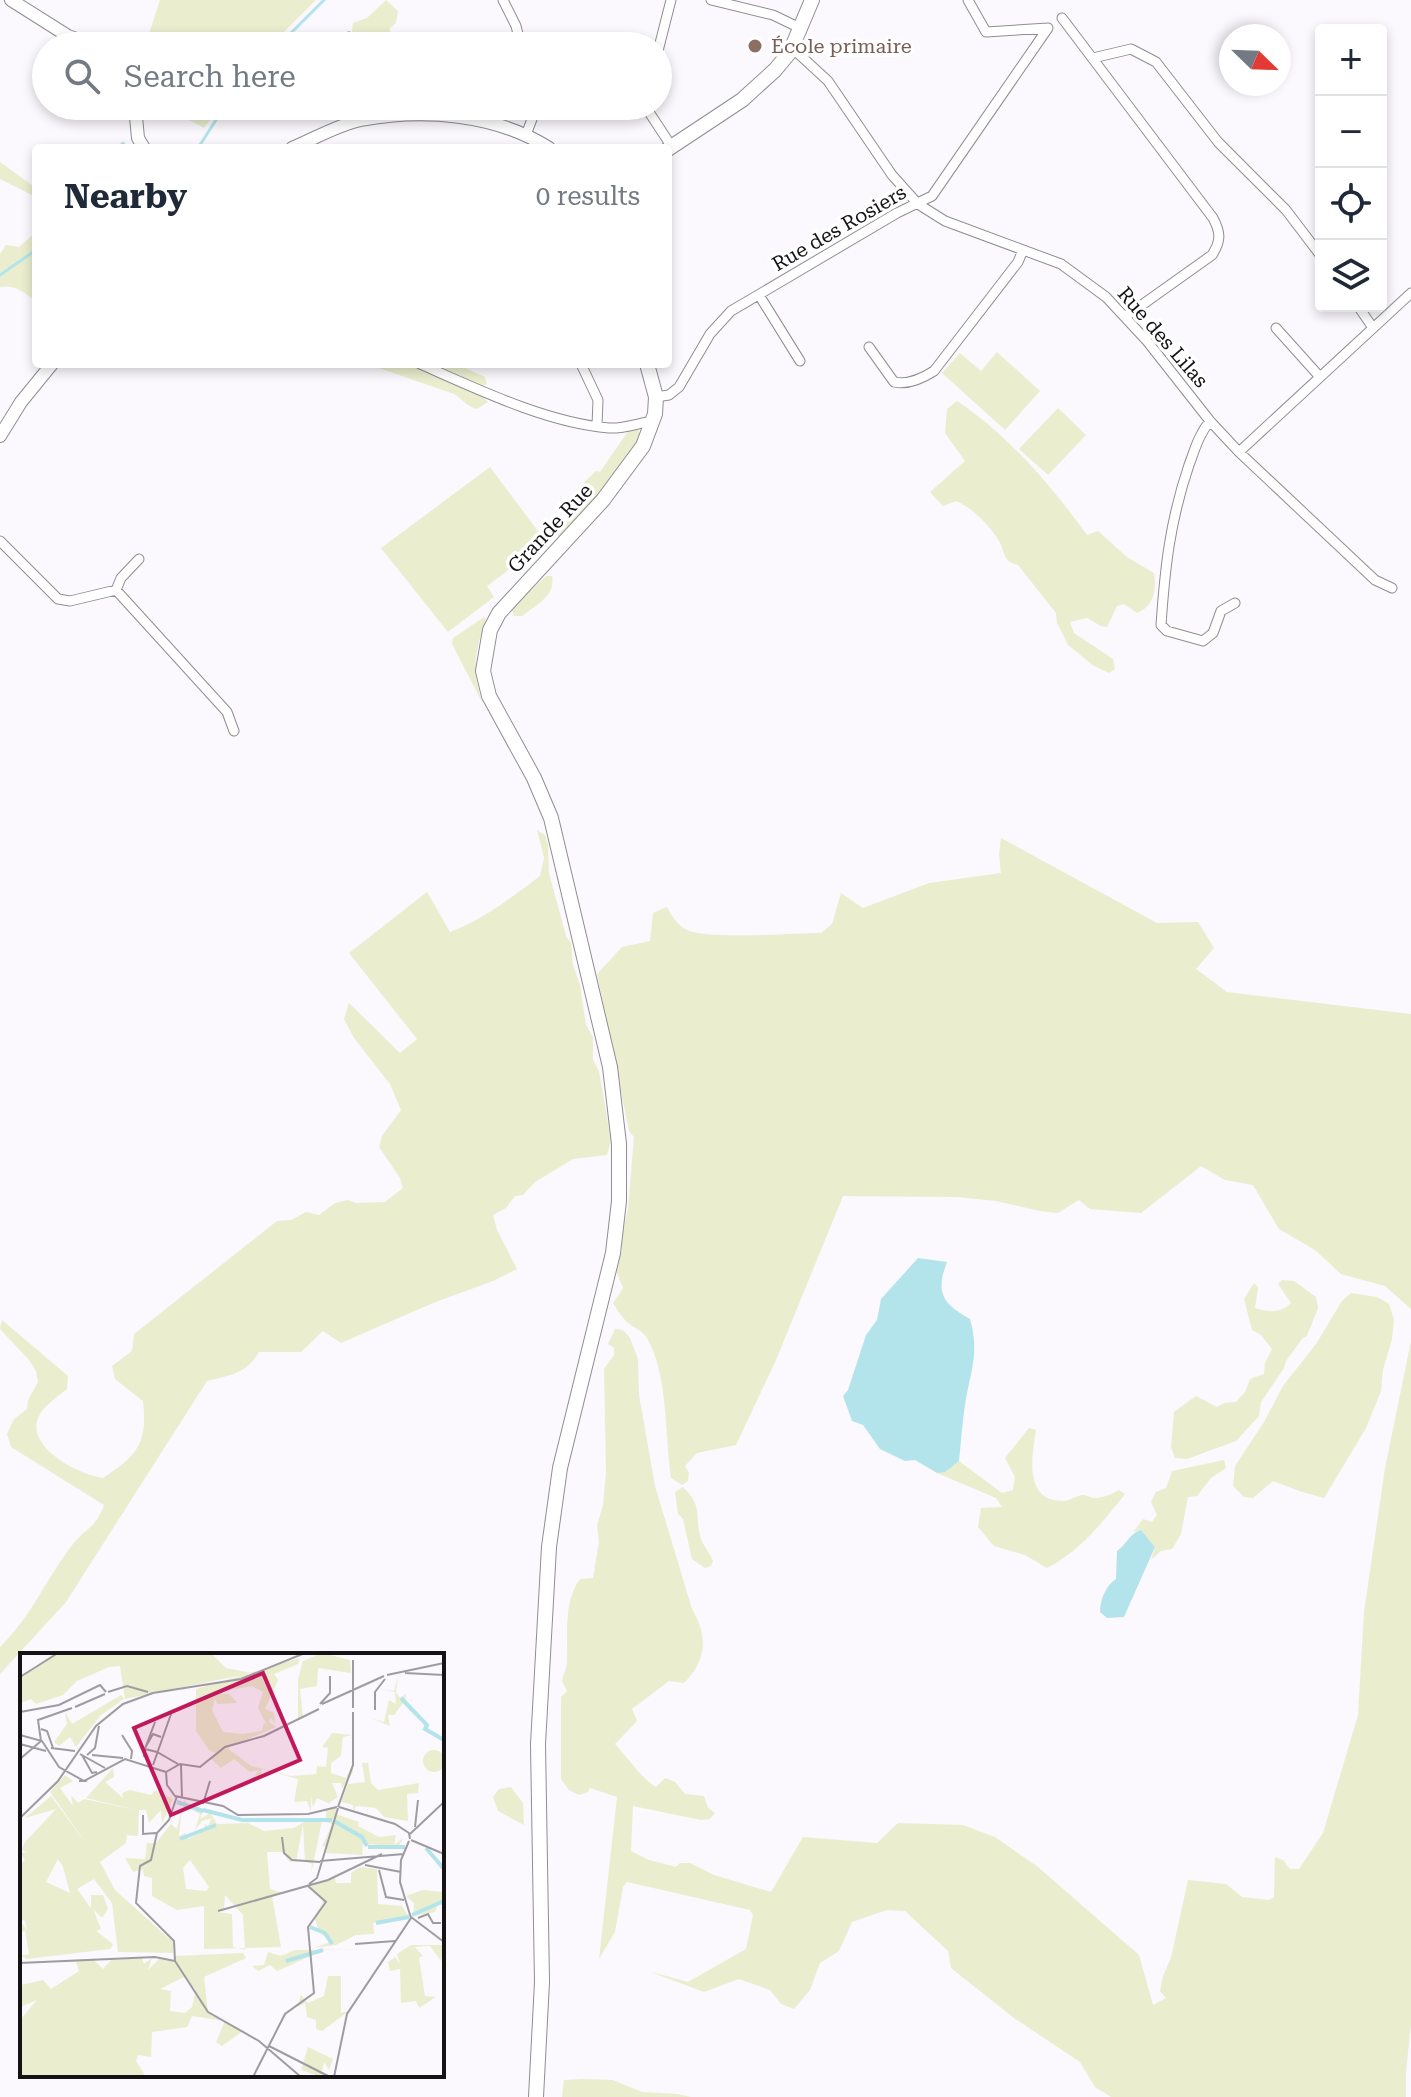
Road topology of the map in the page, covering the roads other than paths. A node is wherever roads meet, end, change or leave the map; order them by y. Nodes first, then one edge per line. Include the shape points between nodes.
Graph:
1 (11, 0) edge
2 (503, 0) edge
3 (671, 0) edge
4 (711, 0) edge
5 (812, 0) edge
6 (968, 0) edge
7 (1062, 18) dead end
8 (62, 32) edge
9 (518, 32) edge
10 (663, 32) edge
11 (793, 40) junction
12 (1093, 58) junction
13 (136, 120) edge
14 (358, 120) edge
15 (476, 120) edge
16 (532, 120) edge
17 (652, 120) edge
18 (526, 135) junction
19 (142, 144) edge
20 (301, 144) edge
21 (542, 144) edge
22 (664, 144) edge
23 (668, 144) edge
24 (918, 204) junction
25 (1315, 248) edge
26 (1023, 250) junction
27 (1411, 293) edge
28 (759, 295) junction
29 (1362, 312) edge
30 (1125, 317) junction
31 (1276, 328) dead end
32 (1373, 328) junction
33 (869, 347) dead end
34 (800, 361) dead end
35 (49, 368) edge
36 (429, 368) edge
37 (583, 368) edge
38 (648, 368) edge
39 (1320, 377) junction
40 (656, 397) junction
41 (653, 421) junction
42 (1210, 421) junction
43 (597, 426) junction
44 (0, 436) edge
45 (1239, 452) junction
46 (0, 541) edge
47 (139, 559) dead end
48 (1392, 588) dead end
49 (116, 590) junction
50 (1235, 603) dead end
51 (234, 731) dead end
52 (536, 2097) edge

1 - 8 street
2 - 9 street
3 - 10 street
4 - 11 street, Rue des Lilas via 773,15
5 - 11 main road
6 - 24 street, Rue des Rosiers via 986,32 1048,28 932,196
7 - 12 street
11 - 23 main road via 739,92
11 - 24 street, Rue des Lilas
12 - 25 street via 1131,49 1156,62 1218,142 1286,210
12 - 30 street via 1220,232 1212,255
13 - 19 street
14 - 20 street
15 - 18 street
16 - 18 street
17 - 22 street
18 - 21 street
24 - 26 street, Rue des Lilas via 945,221
24 - 28 street, Rue des Rosiers
26 - 30 street, Rue des Lilas via 1061,264
26 - 33 street via 934,371 894,382
27 - 32 street
28 - 34 street
28 - 40 street, Rue des Rosiers via 731,311 710,334 675,392
29 - 32 street
30 - 42 street, Rue des Lilas
31 - 39 street
32 - 39 street
35 - 44 street
36 - 43 street via 502,399
37 - 43 street via 598,400
38 - 40 main road, Grande Rue
39 - 45 street
40 - 41 main road, Grande Rue
41 - 43 street
41 - 52 main road, Grande Rue via 629,468 499,613 490,630 483,671 489,696 551,818 610,1067 619,1144 613,1253 560,1468 549,1547 538,1744 542,1982
42 - 45 street, Rue des Lilas
42 - 50 street via 1201,432 1175,508 1161,625 1203,641 1213,633 1221,611
45 - 48 street, Rue des Lilas via 1375,580
46 - 49 street via 58,599
47 - 49 street
49 - 51 street via 227,712

